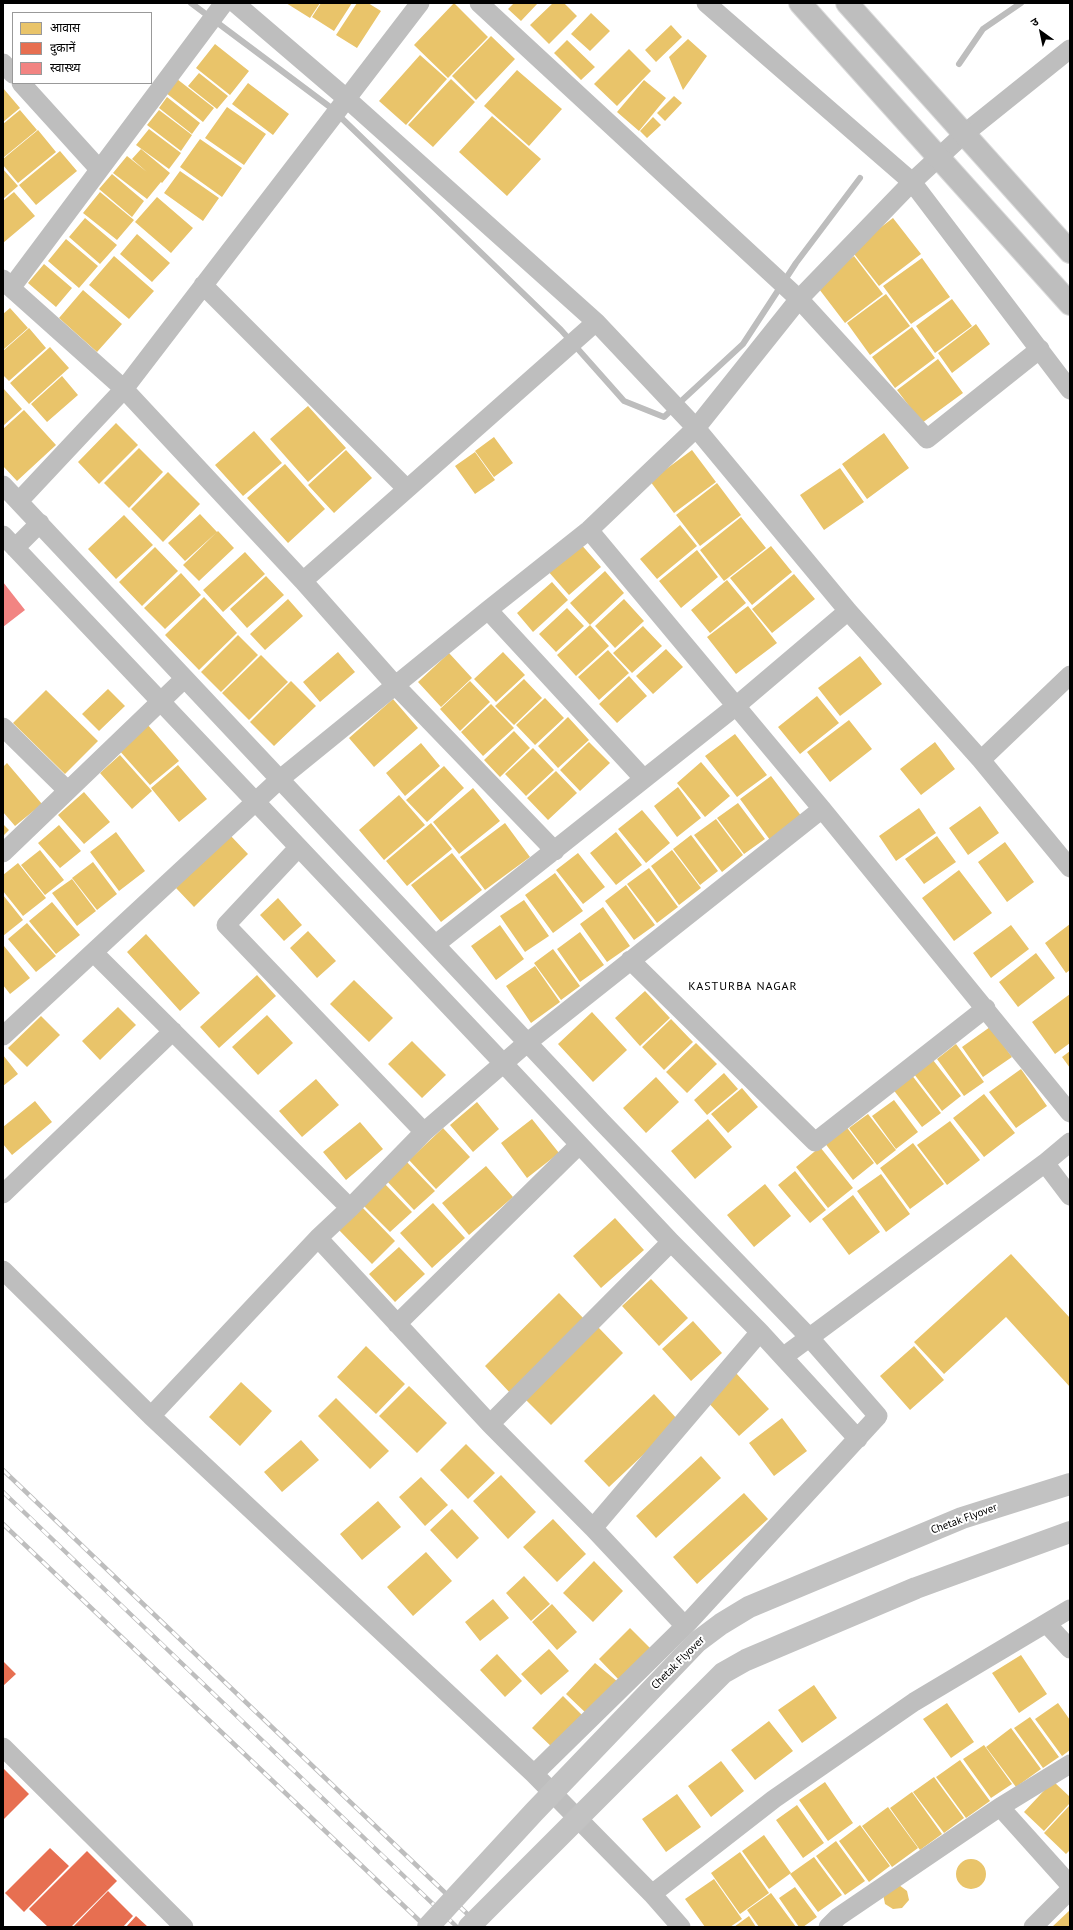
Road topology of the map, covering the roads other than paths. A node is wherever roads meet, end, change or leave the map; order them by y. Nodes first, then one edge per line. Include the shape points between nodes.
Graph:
1 (224, 3) edge
2 (235, 3) edge
3 (420, 3) edge
4 (479, 3) edge
5 (706, 3) edge
6 (800, 3) edge
7 (847, 3) edge
8 (1070, 50) edge
9 (3, 62) edge
10 (12, 73) edge
11 (22, 84) edge
12 (345, 100) junction
13 (964, 134) junction
14 (938, 158) junction
15 (99, 169) junction
16 (912, 182) junction
17 (1070, 252) edge
18 (7, 284) edge
19 (203, 286) junction
20 (800, 299) junction
21 (1070, 304) edge
22 (596, 322) junction
23 (1040, 349) junction
24 (124, 388) junction
25 (1070, 390) edge
26 (696, 428) junction
27 (3, 485) edge
28 (407, 489) junction
29 (19, 501) junction
30 (40, 523) junction
31 (589, 530) junction
32 (9, 542) edge
33 (303, 581) junction
34 (488, 610) junction
35 (848, 611) junction
36 (1070, 676) edge
37 (184, 679) junction
38 (396, 686) junction
39 (160, 700) junction
40 (736, 706) junction
41 (3, 727) edge
42 (981, 760) junction
43 (644, 779) junction
44 (280, 780) junction
45 (67, 790) junction
46 (256, 802) junction
47 (822, 809) junction
48 (298, 848) junction
49 (555, 851) junction
50 (3, 853) edge
51 (1070, 868) edge
52 (436, 944) junction
53 (94, 953) junction
54 (630, 960) junction
55 (986, 1008) junction
56 (173, 1031) junction
57 (3, 1036) edge
58 (528, 1042) junction
59 (504, 1063) junction
60 (1070, 1113) edge
61 (424, 1132) junction
62 (1070, 1142) edge
63 (579, 1145) junction
64 (1045, 1163) junction
65 (3, 1194) edge
66 (1070, 1196) edge
67 (350, 1208) junction
68 (318, 1238) junction
69 (671, 1242) junction
70 (3, 1270) edge
71 (398, 1324) junction
72 (760, 1332) junction
73 (809, 1337) junction
74 (783, 1357) junction
75 (151, 1416) junction
76 (490, 1424) junction
77 (858, 1439) junction
78 (1070, 1484) edge
79 (593, 1528) junction
80 (1070, 1532) edge
81 (1070, 1609) edge
82 (1046, 1623) junction
83 (685, 1626) junction
84 (1070, 1649) edge
85 (3, 1747) edge
86 (1070, 1764) edge
87 (534, 1774) junction
88 (1000, 1808) junction
89 (1070, 1885) edge
90 (1070, 1890) edge
91 (652, 1894) junction
92 (838, 1924) edge
93 (184, 1927) edge
94 (428, 1927) edge
95 (469, 1927) edge
96 (681, 1927) edge
97 (1033, 1927) edge

1 - 15 street
2 - 12 street
3 - 12 street
4 - 20 street
5 - 16 street
6 - 14 main road
7 - 13 main road
8 - 13 street
9 - 10 street
11 - 15 street
12 - 19 street
12 - 22 street
13 - 14 street
13 - 17 main road
14 - 16 street
14 - 21 main road
15 - 18 street
16 - 20 street
16 - 23 street
18 - 24 street
19 - 24 street
19 - 28 street
20 - 23 street via 927,439
20 - 26 street
22 - 26 street
22 - 28 street
23 - 25 street
24 - 29 street
24 - 33 street
26 - 31 street
26 - 35 street
27 - 29 street
28 - 33 street
29 - 30 street
30 - 32 street
30 - 37 street
31 - 34 street
31 - 40 street
32 - 39 street
33 - 38 street
34 - 38 street
34 - 43 street
35 - 40 street
35 - 42 street
36 - 42 street
37 - 39 street
37 - 44 street
38 - 44 street
38 - 49 street
39 - 45 street
39 - 46 street
40 - 43 street
40 - 47 street
41 - 45 street
42 - 51 street
43 - 49 street
44 - 46 street
44 - 52 street
45 - 50 street
46 - 48 street
46 - 53 street
47 - 54 street
47 - 55 street
48 - 59 street
48 - 61 street via 226,925
49 - 52 street
52 - 58 street
53 - 56 street
53 - 57 street
54 - 55 street via 815,1142
54 - 58 street
55 - 60 street
56 - 65 street
56 - 67 street
58 - 59 street
58 - 73 street
59 - 61 street
59 - 63 street
61 - 67 street
62 - 64 street
63 - 69 street
63 - 71 street
64 - 66 street
64 - 73 street
67 - 68 street
68 - 71 street
68 - 75 street
69 - 72 street
69 - 76 street
70 - 75 street
71 - 76 street
72 - 74 street
72 - 79 street
73 - 74 street
73 - 77 street via 878,1416
74 - 77 street
75 - 87 street
76 - 79 street
77 - 83 street
78 - 94 main road, Chetak Flyover, bridge via 962,1518 748,1607 721,1624 691,1648
79 - 83 street
80 - 95 main road, bridge via 916,1588 746,1660 723,1673
81 - 82 street
82 - 84 street
82 - 91 street via 914,1702 774,1799
83 - 87 street
85 - 93 street
86 - 88 street
87 - 91 street
88 - 89 street
88 - 92 street
90 - 97 street
91 - 96 street

